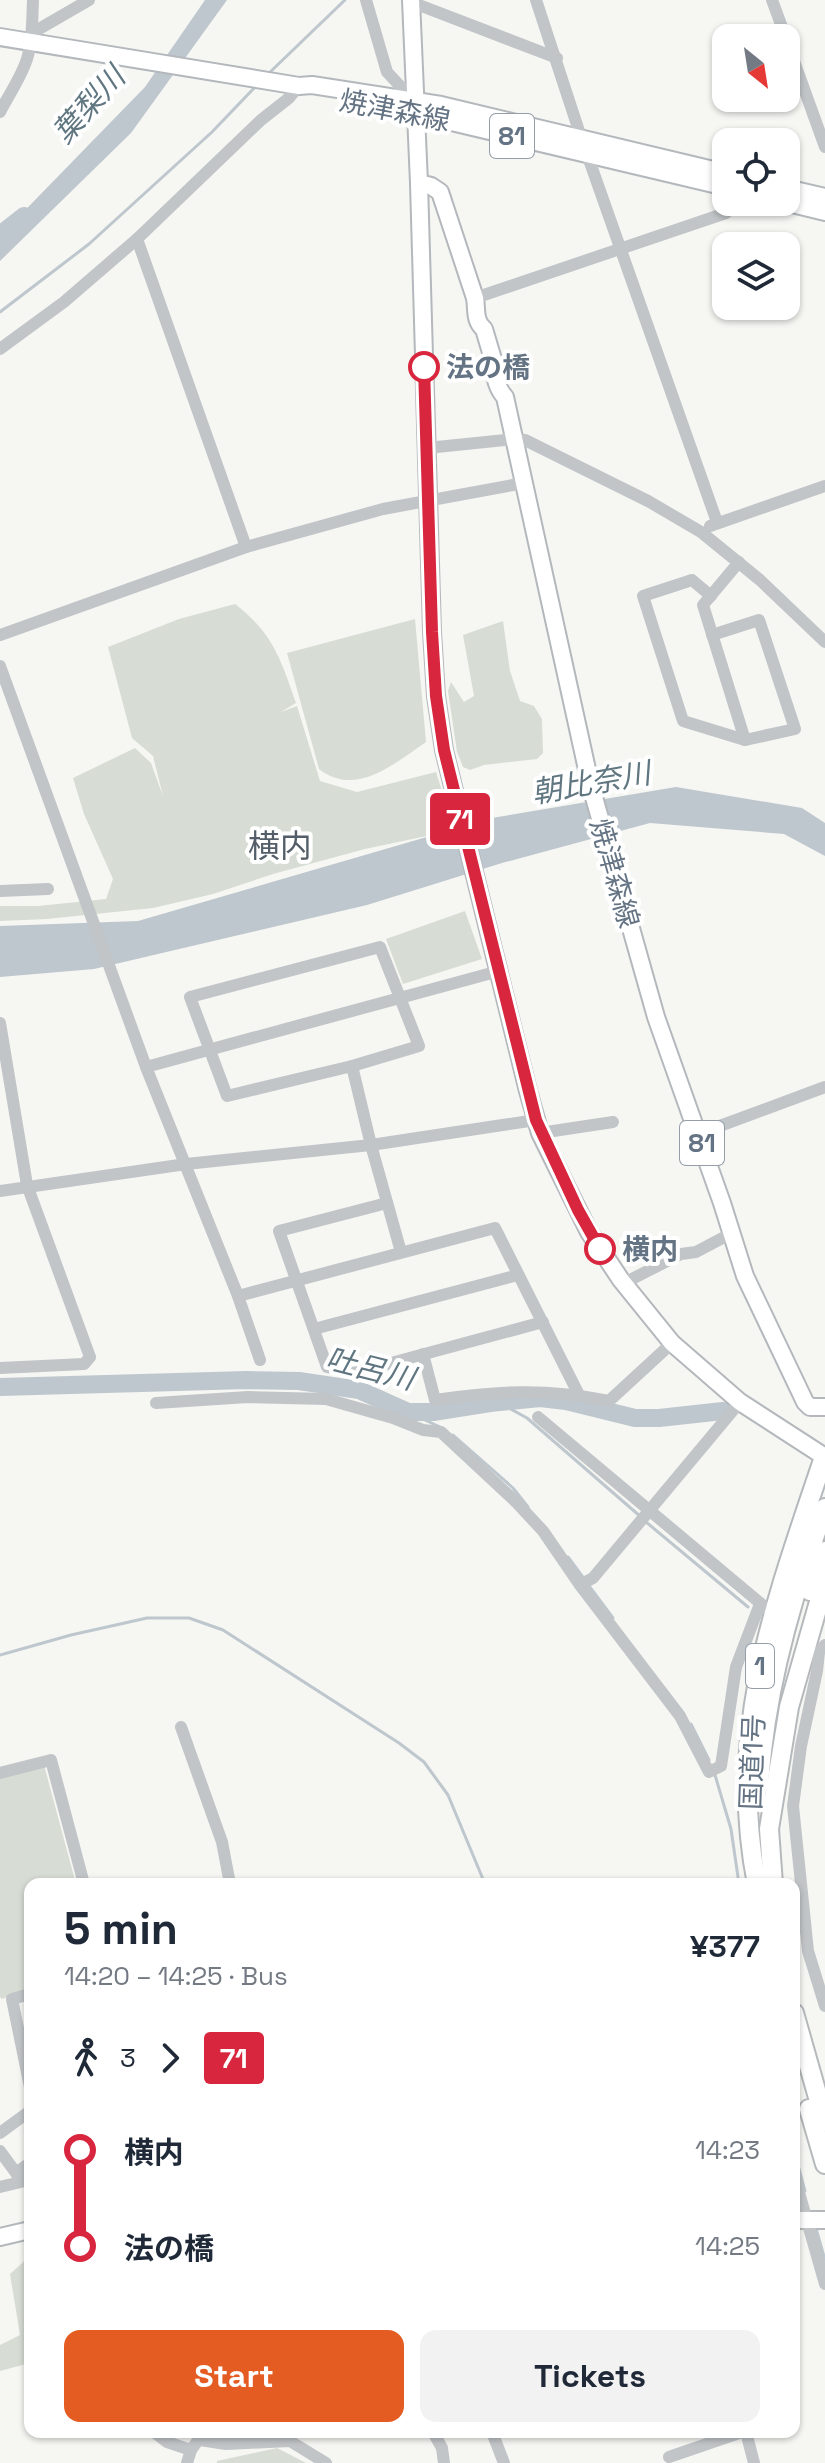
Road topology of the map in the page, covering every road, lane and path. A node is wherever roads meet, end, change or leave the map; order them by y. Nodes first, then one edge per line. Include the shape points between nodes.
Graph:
1 (33, 0) edge
2 (89, 0) edge
3 (366, 0) edge
4 (536, 0) edge
5 (772, 0) edge
6 (411, 1) edge
7 (781, 24) edge
8 (0, 37) edge
9 (31, 37) junction
10 (557, 58) junction
11 (800, 77) edge
12 (299, 86) junction
13 (415, 107) junction
14 (0, 112) edge
15 (581, 137) junction
16 (825, 147) edge
17 (588, 155) junction
18 (712, 170) edge
19 (419, 183) junction
20 (712, 184) edge
21 (800, 191) edge
22 (825, 197) edge
23 (800, 206) edge
24 (825, 212) edge
25 (717, 216) edge
26 (137, 239) junction
27 (621, 247) junction
28 (475, 298) junction
29 (0, 349) edge
30 (515, 439) junction
31 (427, 448) junction
32 (524, 483) junction
33 (825, 486) edge
34 (430, 502) junction
35 (717, 522) junction
36 (701, 532) junction
37 (246, 547) junction
38 (739, 562) junction
39 (711, 596) junction
40 (0, 635) edge
41 (712, 635) junction
42 (825, 642) edge
43 (0, 666) edge
44 (745, 740) junction
45 (48, 889) dead end
46 (0, 891) edge
47 (499, 971) junction
48 (401, 997) junction
49 (0, 1023) edge
50 (209, 1050) junction
51 (352, 1066) junction
52 (146, 1067) junction
53 (825, 1087) edge
54 (613, 1122) dead end
55 (538, 1127) junction
56 (698, 1134) junction
57 (371, 1145) junction
58 (186, 1164) junction
59 (28, 1188) junction
60 (0, 1191) edge
61 (387, 1203) junction
62 (732, 1233) junction
63 (401, 1252) junction
64 (518, 1275) junction
65 (296, 1280) junction
66 (624, 1283) junction
67 (238, 1296) junction
68 (543, 1322) junction
69 (314, 1329) junction
70 (672, 1343) junction
71 (423, 1354) junction
72 (260, 1360) dead end
73 (0, 1368) edge
74 (579, 1395) junction
75 (734, 1398) junction
76 (156, 1403) dead end
77 (825, 1407) edge
78 (538, 1417) dead end
79 (825, 1457) edge
80 (825, 1508) edge
81 (648, 1510) junction
82 (825, 1551) edge
83 (825, 1581) edge
84 (580, 1585) junction
85 (820, 1650) edge
86 (181, 1727) dead end
87 (0, 1773) edge
88 (769, 1829) junction
89 (82, 1878) edge
90 (229, 1878) edge
91 (758, 1878) edge
92 (759, 1878) edge
93 (773, 1878) edge
94 (800, 1950) edge
95 (808, 1951) junction
96 (24, 1996) edge
97 (824, 1998) edge
98 (6, 2008) edge
99 (800, 2034) edge
100 (24, 2067) edge
101 (800, 2079) edge
102 (24, 2115) edge
103 (825, 2122) edge
104 (0, 2133) edge
105 (0, 2151) edge
106 (825, 2164) edge
107 (24, 2179) edge
108 (0, 2187) edge
109 (800, 2220) edge
110 (825, 2220) edge
111 (24, 2231) edge
112 (0, 2237) edge
113 (825, 2284) edge
114 (162, 2438) edge
115 (436, 2438) edge
116 (494, 2438) edge
117 (726, 2438) edge
118 (746, 2438) edge
119 (198, 2440) edge
120 (669, 2457) dead end
121 (187, 2463) edge
122 (326, 2463) edge
123 (444, 2463) edge
124 (504, 2463) edge
125 (754, 2463) edge

1 - 9 street
2 - 9 street
3 - 13 street via 387,72
4 - 10 street
5 - 7 street
6 - 10 street
6 - 13 main road
8 - 9 main road, 焼津森線 / 81
9 - 12 main road, 焼津森線 / 81
9 - 14 street via 18,81
10 - 15 street
11 - 16 street
12 - 13 main road, 焼津森線 / 81
12 - 26 street
13 - 15 main road, 焼津森線 / 81 via 441,105
13 - 17 main road, 焼津森線 / 81
13 - 19 main road
15 - 17 street
15 - 18 main road, 焼津森線 / 81
17 - 20 main road, 焼津森線 / 81
17 - 27 street
19 - 28 main road, 焼津森線 / 81 via 440,192
19 - 31 main road
21 - 22 main road
23 - 24 main road
25 - 27 street
26 - 29 street
26 - 37 street
27 - 28 street
27 - 35 street
28 - 30 main road, 焼津森線 / 81 via 475,314 484,329
30 - 31 street
30 - 32 main road, 焼津森線 / 81
30 - 36 street via 648,501
31 - 34 main road
32 - 34 street
32 - 56 main road, 焼津森線 / 81 via 612,866 656,1017
33 - 35 street
34 - 37 street via 383,509
34 - 47 main road via 436,696 460,820
35 - 36 street
36 - 38 street
37 - 40 street
38 - 39 street
38 - 42 street
39 - 41 street via 703,605
39 - 44 street via 692,580 643,596 683,721
41 - 44 street
41 - 44 street via 759,620 795,729
43 - 52 street
45 - 46 street
47 - 48 street
47 - 55 main road
48 - 50 street
48 - 50 street via 380,947 190,997
48 - 51 street via 419,1046
49 - 59 street
50 - 51 street via 227,1096
50 - 52 street
51 - 57 street
52 - 58 street
53 - 56 street
54 - 55 street
55 - 57 street
55 - 66 main road via 589,1232
56 - 62 main road, 焼津森線 / 81
57 - 58 street
57 - 61 street
58 - 59 street
58 - 67 street
59 - 60 street
59 - 73 street via 90,1357 84,1364
61 - 63 street
61 - 65 street via 279,1231
62 - 66 street
62 - 77 main road, 焼津森線 / 81 via 753,1296 801,1395 810,1407
63 - 64 street via 495,1228
63 - 65 street
64 - 68 street
64 - 69 street
65 - 67 street
65 - 69 street
66 - 70 main road
67 - 72 street
68 - 71 street
68 - 74 street
69 - 71 street via 327,1367 354,1373
70 - 74 street via 609,1401
70 - 75 main road
71 - 74 street via 435,1400 528,1391
75 - 79 main road
75 - 81 street
76 - 84 street via 326,1399 441,1432 543,1531
78 - 81 street
79 - 91 highway, 国道1号 / 1 via 764,1644 754,1700 749,1837
80 - 92 highway, 1 via 793,1600 770,1700 758,1811
81 - 84 street via 593,1578
81 - 84 street via 765,1607 736,1667 721,1766 709,1772 680,1716
82 - 88 highway, 1 via 784,1689
83 - 88 highway, 国道1号 / 1 via 789,1707
85 - 95 street via 793,1806
86 - 90 street via 222,1842
87 - 89 street via 51,1760
88 - 93 highway, 国道1号 / 1
94 - 95 street
95 - 97 street
96 - 98 street via 12,1999
98 - 100 street
99 - 103 highway
101 - 106 highway
102 - 104 street
105 - 107 street
107 - 108 street
109 - 110 main road
109 - 113 street
111 - 112 main road
114 - 119 street
115 - 123 street
116 - 124 street
117 - 120 street
118 - 125 street
119 - 121 street
119 - 122 street via 290,2441

